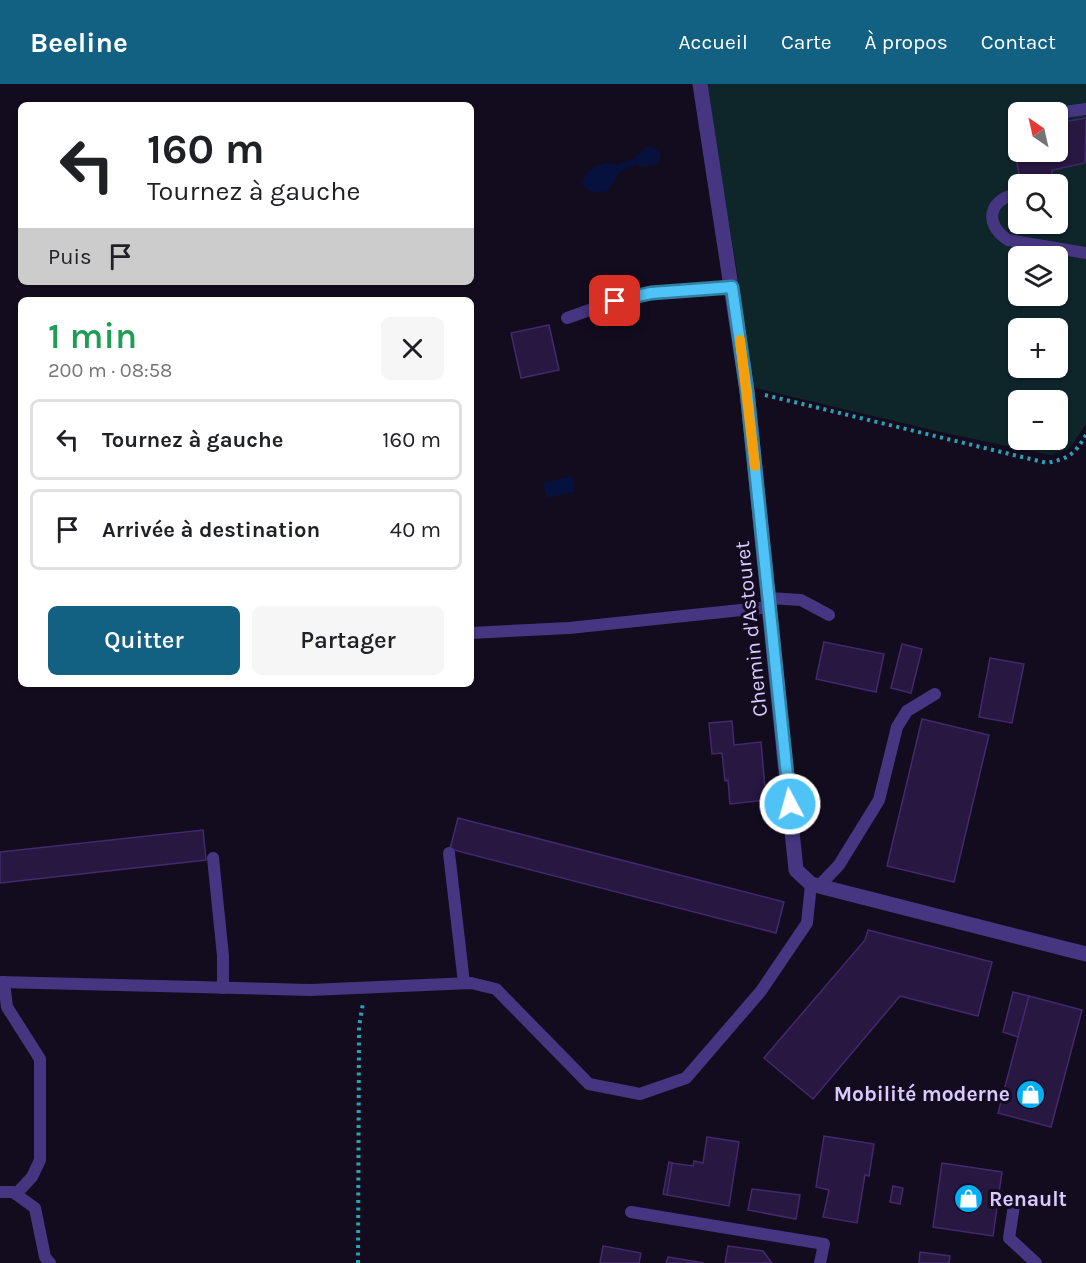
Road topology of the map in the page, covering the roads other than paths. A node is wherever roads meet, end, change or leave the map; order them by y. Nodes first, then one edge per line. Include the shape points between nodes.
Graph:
1 (700, 84) edge
2 (1086, 109) edge
3 (1068, 112) edge
4 (1008, 196) edge
5 (1086, 253) edge
6 (732, 287) junction
7 (567, 318) dead end
8 (769, 602) junction
9 (829, 615) dead end
10 (474, 633) edge
11 (935, 694) dead end
12 (449, 854) dead end
13 (213, 858) dead end
14 (815, 885) junction
15 (1086, 954) edge
16 (2, 982) edge
17 (464, 983) junction
18 (223, 988) junction
19 (0, 1192) edge
20 (16, 1194) junction
21 (1015, 1199) dead end
22 (631, 1212) dead end
23 (50, 1263) edge
24 (820, 1263) edge
25 (1036, 1263) edge

1 - 6 street, Chemin d'Astouret
2 - 3 lane
4 - 5 lane via 992,210 991,219 1000,235 1008,240
6 - 7 lane via 651,293
6 - 8 street, Chemin d'Astouret
8 - 9 lane via 801,600
8 - 10 lane via 569,628
8 - 14 street, Chemin d'Astouret via 796,870
11 - 14 lane via 902,718 879,800 839,865
12 - 17 lane
13 - 18 lane
14 - 15 street
14 - 17 lane via 807,923 761,991 686,1078 640,1094 589,1084 496,989
16 - 18 lane
16 - 20 lane via 8,1007 40,1059 40,1160 32,1177
17 - 18 lane via 310,990
19 - 20 lane
20 - 23 lane via 35,1208 45,1257
21 - 25 lane via 1009,1239
22 - 24 lane via 824,1244

